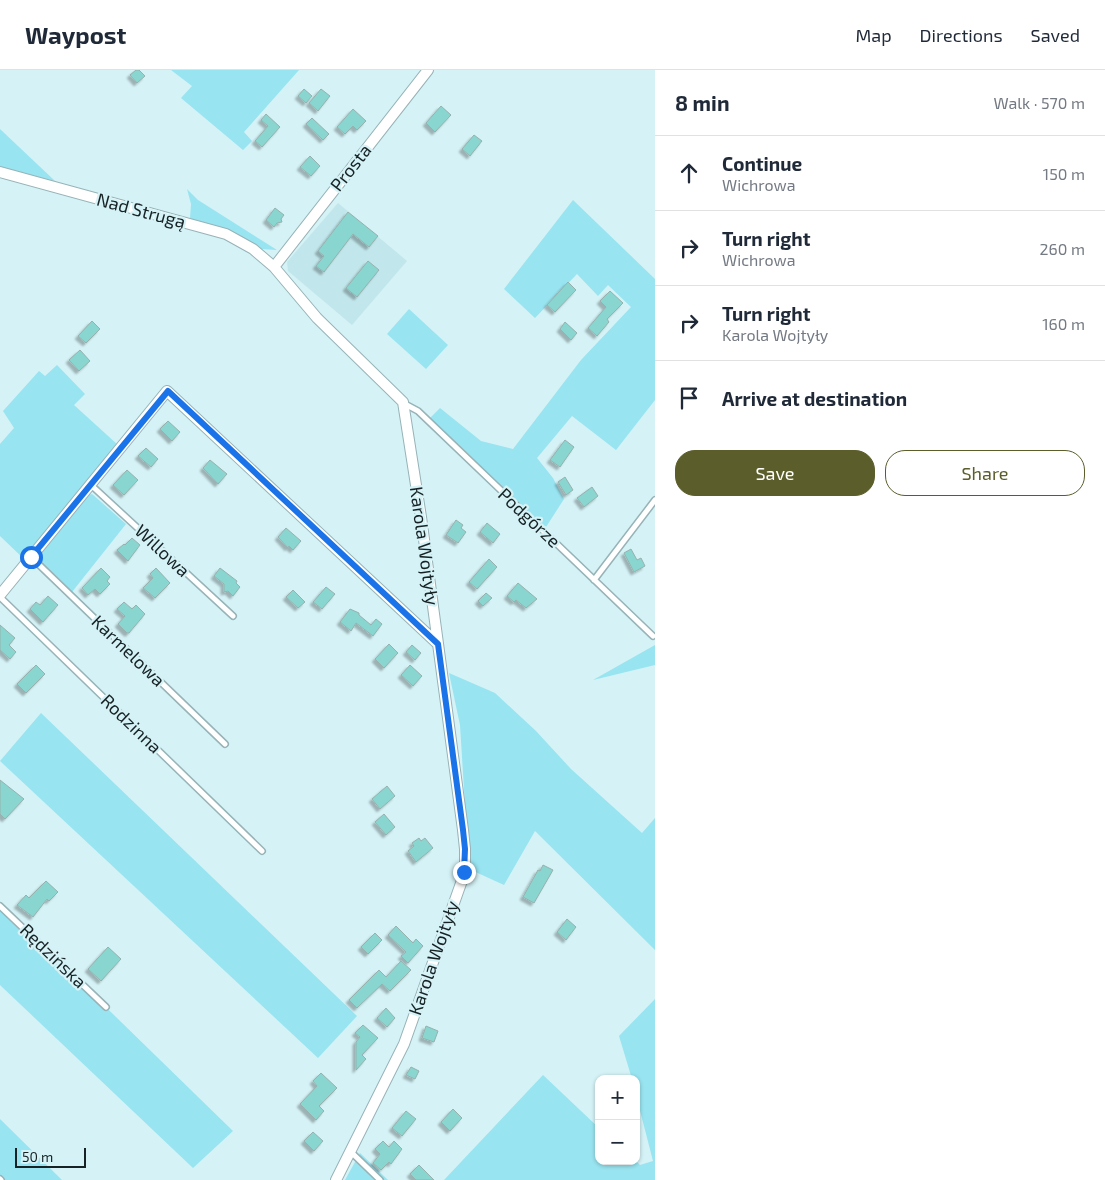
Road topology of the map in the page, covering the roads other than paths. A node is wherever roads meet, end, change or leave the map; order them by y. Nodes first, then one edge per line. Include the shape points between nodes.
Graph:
1 (428, 70) edge
2 (0, 172) edge
3 (274, 267) junction
4 (403, 402) junction
5 (90, 485) junction
6 (655, 500) edge
7 (31, 557) junction
8 (594, 580) junction
9 (0, 596) edge
10 (232, 616) dead end
11 (653, 636) dead end
12 (438, 644) junction
13 (225, 744) dead end
14 (262, 852) dead end
15 (0, 906) edge
16 (106, 1007) dead end
17 (350, 1152) junction
18 (336, 1180) edge
19 (380, 1180) edge

1 - 3 street, Prosta
2 - 3 street, Nad Strugą via 226,234 253,249
3 - 4 street via 317,318
4 - 8 lane, Podgórze via 418,411
4 - 12 street, Karola Wojtyły
5 - 7 street
5 - 10 lane, Willowa
5 - 12 street via 168,391
6 - 8 lane
7 - 9 street
7 - 13 lane, Karmelowa
8 - 11 lane, Podgórze
9 - 14 lane, Rodzinna
12 - 17 street, Karola Wojtyły via 463,830 464,872 404,1044
15 - 16 lane, Rędzińska
17 - 18 street, Karola Wojtyły
17 - 19 lane

